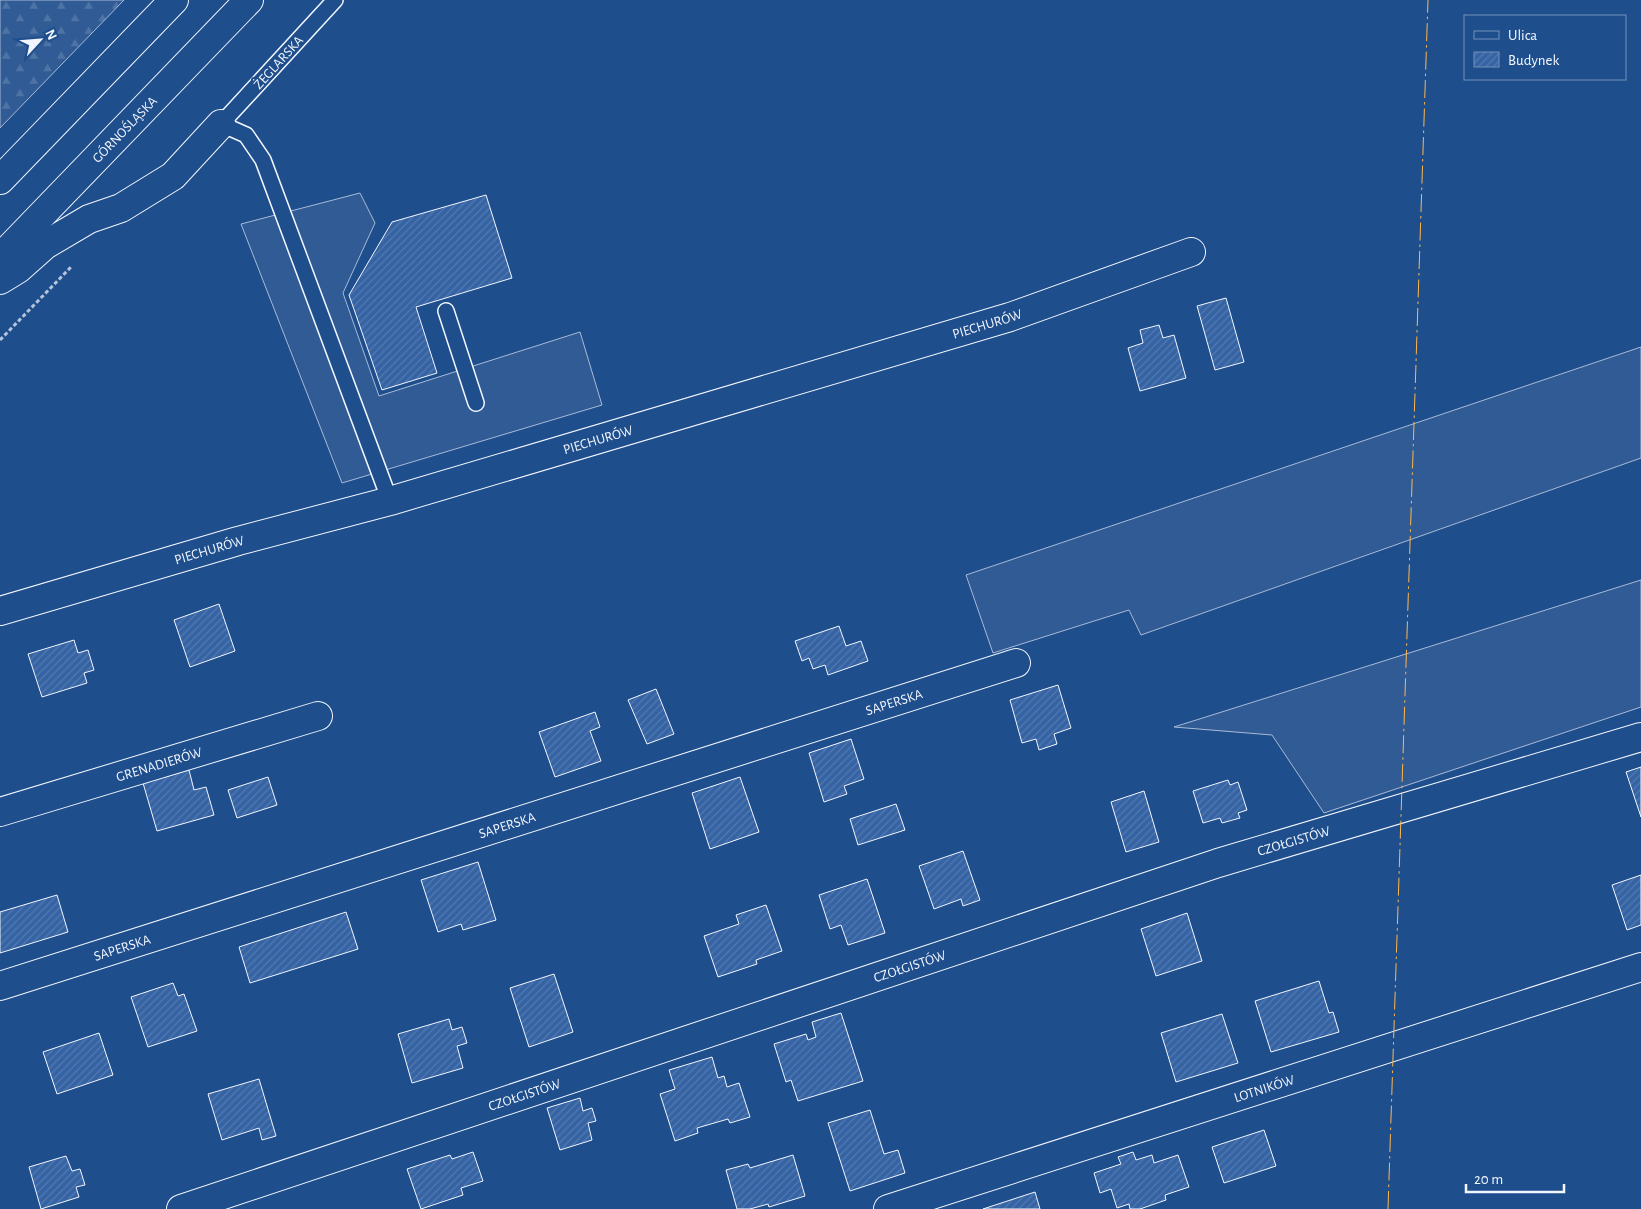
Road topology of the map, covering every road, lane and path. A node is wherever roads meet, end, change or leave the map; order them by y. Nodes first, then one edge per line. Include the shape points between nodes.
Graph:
1 (174, 0) edge
2 (249, 0) edge
3 (335, 0) edge
4 (221, 124) junction
5 (0, 180) edge
6 (1191, 252) dead end
7 (0, 258) edge
8 (0, 280) edge
9 (446, 311) dead end
10 (476, 403) dead end
11 (390, 501) junction
12 (0, 611) edge
13 (1016, 662) dead end
14 (318, 716) dead end
15 (1641, 737) edge
16 (0, 812) edge
17 (1641, 967) edge
18 (0, 986) edge
19 (181, 1209) edge
20 (888, 1209) edge

1 - 5 street
2 - 7 street, GÓRNOŚLĄSKA
3 - 4 lane, ŻEGLARSKA
4 - 8 street via 173,176 121,208 89,219 45,245
4 - 11 lane via 246,135 263,160
6 - 11 street, PIECHURÓW via 1010,317
9 - 10 lane
11 - 12 street, PIECHURÓW via 238,541
13 - 18 street, SAPERSKA
14 - 16 street, GRENADIERÓW
15 - 19 street, CZOŁGISTÓW via 1218,864
17 - 20 street, LOTNIKÓW

